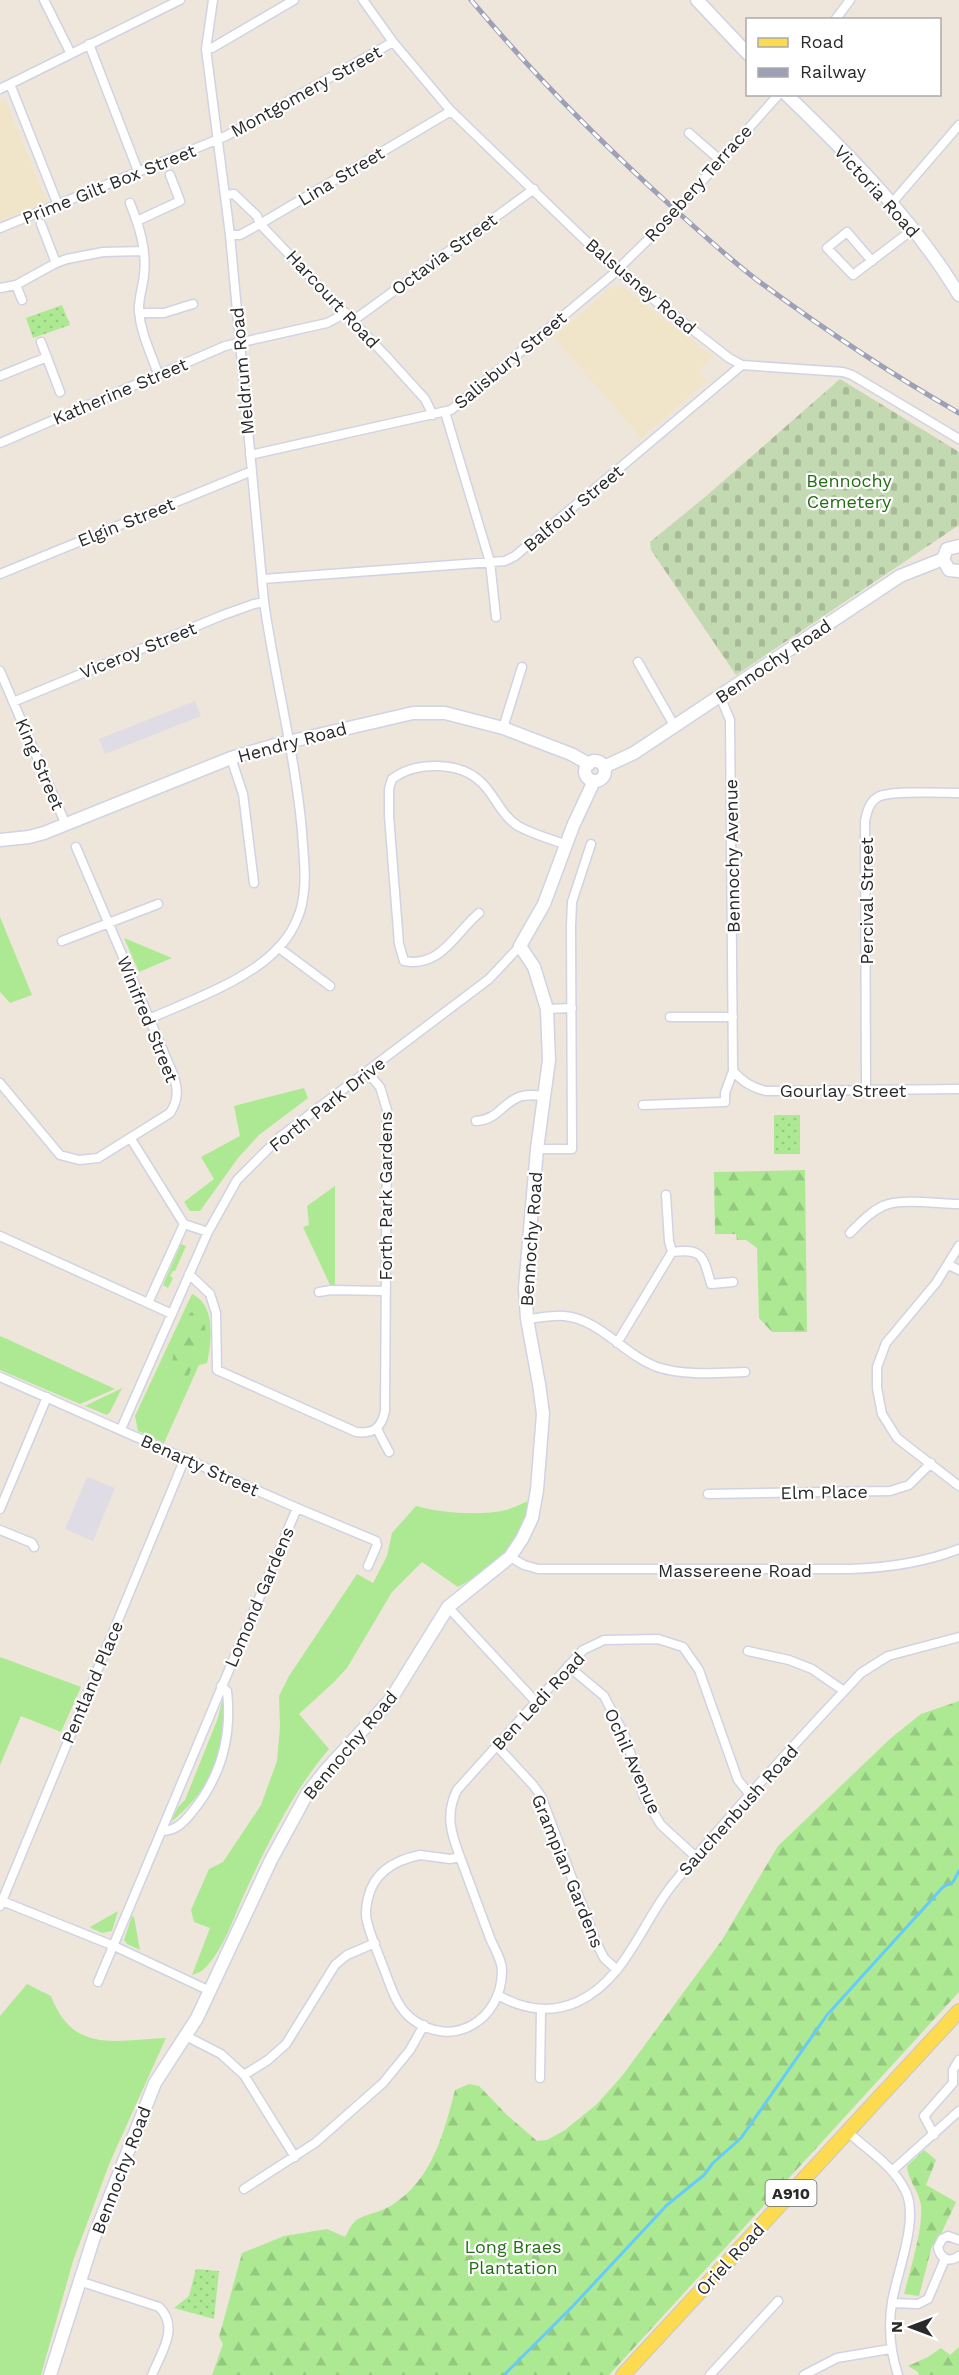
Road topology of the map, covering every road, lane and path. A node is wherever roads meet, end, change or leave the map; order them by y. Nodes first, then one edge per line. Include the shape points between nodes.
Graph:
1 (44, 0) edge
2 (180, 0) edge
3 (213, 0) edge
4 (294, 0) edge
5 (363, 0) edge
6 (697, 0) edge
7 (850, 0) edge
8 (836, 18) edge
9 (393, 42) junction
10 (89, 44) junction
11 (206, 49) junction
12 (746, 53) edge
13 (71, 54) junction
14 (10, 84) junction
15 (0, 89) edge
16 (777, 96) edge
17 (788, 96) edge
18 (451, 111) junction
19 (959, 125) edge
20 (689, 133) dead end
21 (218, 140) junction
22 (720, 160) junction
23 (138, 171) junction
24 (170, 175) dead end
25 (534, 189) junction
26 (225, 195) junction
27 (130, 202) dead end
28 (892, 203) junction
29 (58, 206) junction
30 (137, 221) junction
31 (41, 224) dead end
32 (260, 224) junction
33 (0, 228) edge
34 (912, 230) junction
35 (230, 236) junction
36 (143, 251) junction
37 (872, 261) junction
38 (56, 263) junction
39 (616, 270) junction
40 (16, 285) junction
41 (0, 288) edge
42 (959, 295) edge
43 (22, 300) dead end
44 (193, 304) dead end
45 (139, 313) junction
46 (346, 313) junction
47 (354, 320) junction
48 (41, 342) dead end
49 (240, 342) junction
50 (46, 357) junction
51 (742, 365) junction
52 (158, 374) junction
53 (0, 376) edge
54 (60, 392) dead end
55 (448, 411) junction
56 (434, 415) junction
57 (959, 439) edge
58 (0, 442) edge
59 (250, 455) junction
60 (252, 471) junction
61 (959, 546) edge
62 (943, 559) junction
63 (490, 562) junction
64 (959, 571) edge
65 (0, 574) edge
66 (263, 579) junction
67 (264, 602) junction
68 (496, 617) dead end
69 (638, 662) dead end
70 (522, 668) dead end
71 (0, 671) edge
72 (720, 696) junction
73 (13, 702) junction
74 (675, 726) junction
75 (503, 728) junction
76 (290, 741) junction
77 (231, 758) junction
78 (589, 764) junction
79 (604, 767) junction
80 (594, 781) junction
81 (959, 793) edge
82 (66, 825) junction
83 (0, 840) edge
84 (591, 844) dead end
85 (566, 845) junction
86 (76, 847) dead end
87 (254, 884) dead end
88 (158, 904) dead end
89 (479, 913) dead end
90 (109, 923) junction
91 (62, 941) dead end
92 (520, 946) junction
93 (279, 948) junction
94 (330, 986) dead end
95 (572, 1008) junction
96 (547, 1009) junction
97 (670, 1017) dead end
98 (733, 1017) junction
99 (149, 1019) junction
100 (367, 1071) junction
101 (733, 1071) junction
102 (0, 1083) edge
103 (959, 1089) edge
104 (867, 1091) junction
105 (544, 1096) junction
106 (643, 1105) dead end
107 (476, 1120) dead end
108 (131, 1139) junction
109 (537, 1149) junction
110 (666, 1195) dead end
111 (959, 1204) edge
112 (184, 1224) junction
113 (208, 1232) junction
114 (850, 1233) dead end
115 (0, 1236) edge
116 (959, 1246) edge
117 (672, 1252) junction
118 (949, 1265) junction
119 (959, 1270) edge
120 (189, 1274) junction
121 (733, 1282) dead end
122 (385, 1291) junction
123 (319, 1292) dead end
124 (148, 1303) junction
125 (172, 1314) junction
126 (527, 1319) junction
127 (617, 1343) junction
128 (745, 1372) dead end
129 (0, 1377) edge
130 (47, 1396) junction
131 (377, 1429) junction
132 (121, 1430) junction
133 (389, 1452) dead end
134 (185, 1458) junction
135 (931, 1463) junction
136 (959, 1486) edge
137 (708, 1494) dead end
138 (297, 1508) junction
139 (0, 1509) edge
140 (0, 1530) edge
141 (34, 1547) dead end
142 (959, 1549) edge
143 (510, 1557) junction
144 (368, 1566) dead end
145 (448, 1607) junction
146 (959, 1637) edge
147 (748, 1651) dead end
148 (568, 1666) junction
149 (221, 1686) junction
150 (844, 1691) junction
151 (536, 1702) junction
152 (496, 1745) junction
153 (751, 1796) junction
154 (162, 1831) junction
155 (460, 1857) junction
156 (696, 1857) junction
157 (1, 1904) edge
158 (375, 1943) junction
159 (114, 1946) junction
160 (616, 1970) junction
161 (98, 1982) dead end
162 (210, 1990) junction
163 (498, 1995) junction
164 (541, 2009) junction
165 (959, 2011) edge
166 (424, 2025) junction
167 (184, 2035) junction
168 (959, 2060) edge
169 (244, 2075) junction
170 (540, 2078) dead end
171 (959, 2111) edge
172 (847, 2131) junction
173 (934, 2135) junction
174 (295, 2157) junction
175 (893, 2170) junction
176 (244, 2189) dead end
177 (959, 2240) edge
178 (959, 2256) edge
179 (945, 2259) junction
180 (79, 2281) junction
181 (778, 2301) dead end
182 (892, 2303) junction
183 (890, 2349) junction
184 (50, 2375) edge
185 (152, 2375) edge
186 (623, 2375) edge
187 (710, 2375) edge
188 (804, 2375) edge
189 (898, 2375) edge

1 - 13 street
2 - 10 street
3 - 11 street, Meldrum Road
4 - 11 street
5 - 9 street, Balsusney Road
6 - 12 street
7 - 8 street
9 - 18 street, Balsusney Road
9 - 21 street, Montgomery Street
10 - 13 street
10 - 23 street
11 - 21 street, Meldrum Road
13 - 14 street
14 - 15 street
14 - 29 street
16 - 22 street, Rosebery Terrace
17 - 28 street, Victoria Road
18 - 25 street, Balsusney Road
18 - 32 street, Lina Street
19 - 28 street
20 - 22 street
21 - 23 street, Prime Gilt Box Street
21 - 26 street, Meldrum Road
22 - 39 street, Rosebery Terrace, bridge via 666,222
23 - 29 street, Prime Gilt Box Street
24 - 30 street via 180,201
25 - 39 street, Balsusney Road
25 - 47 street, Octavia Street
26 - 32 street, Harcourt Road via 234,194
26 - 35 street, Meldrum Road
27 - 30 street
28 - 34 street, Victoria Road
29 - 33 street, Prime Gilt Box Street
30 - 36 street
31 - 38 street
32 - 35 street, Lina Street
32 - 46 street, Harcourt Road
34 - 37 street
34 - 42 street, Victoria Road via 944,269
35 - 49 street, Meldrum Road
36 - 38 street via 86,255
36 - 45 street
37 - 37 street via 853,275 827,248 847,232
38 - 40 street
39 - 51 street, Balsusney Road
39 - 55 street, Salisbury Street
40 - 41 street
40 - 43 street
44 - 45 street via 164,313
45 - 52 street via 142,333
46 - 47 street, Harcourt Road
46 - 49 street via 327,323
47 - 56 street, Harcourt Road via 425,399
48 - 50 street
49 - 52 street, Katherine Street
49 - 59 street, Meldrum Road
50 - 53 street
50 - 54 street
51 - 57 street, Balsusney Road via 852,375
51 - 63 street, Balfour Street via 515,556
52 - 58 street, Katherine Street
55 - 56 street, Salisbury Street
55 - 63 street
56 - 59 street, Salisbury Street
59 - 60 street, Meldrum Road
60 - 65 street, Elgin Street
60 - 66 street, Meldrum Road
61 - 62 street, Bennochy Road via 947,549
62 - 64 street via 949,570
62 - 72 street, Bennochy Road via 900,576
63 - 66 street, Balfour Street
63 - 68 street
66 - 67 street, Meldrum Road
67 - 73 street, Viceroy Street
67 - 76 street, Meldrum Road
69 - 74 street
70 - 75 street
71 - 73 street, King Street
72 - 74 street, Bennochy Road
72 - 98 street, Bennochy Avenue via 730,720
73 - 82 street, King Street
74 - 79 street, Bennochy Road
75 - 76 street, Hendry Road via 445,713 413,713
75 - 78 street, Hendry Road
76 - 77 street, Hendry Road
76 - 93 street, Meldrum Road via 306,879 294,924
77 - 82 street, Hendry Road
77 - 87 street via 243,794
78 - 79 street via 597,762
78 - 80 street via 586,776
79 - 80 street via 604,776
80 - 85 street
81 - 104 street, Percival Street via 884,794 872,801 868,809
82 - 83 street, Hendry Road via 29,837
84 - 95 street, Bennochy Road via 572,902
85 - 89 street via 519,826 482,782 461,770 444,766 402,771 392,779 389,816 399,944 404,961 432,959
85 - 92 street via 544,904
86 - 90 street, Winifred Street
88 - 90 street
90 - 91 street
90 - 99 street, Winifred Street
92 - 96 street, Bennochy Road via 534,967
92 - 100 street, Forth Park Drive via 489,980
93 - 94 street
93 - 99 street via 243,976
95 - 96 street
95 - 109 street, Bennochy Road via 572,1149
96 - 105 street, Bennochy Road via 549,1060
97 - 98 street
98 - 101 street, Bennochy Avenue
99 - 108 street, Winifred Street via 173,1074 178,1096 170,1113
100 - 113 street, Forth Park Drive via 280,1137 237,1180
100 - 122 street, Forth Park Gardens via 380,1087 387,1110
101 - 104 street, Gourlay Street via 743,1082 766,1091
101 - 106 street, Bennochy Avenue via 725,1093 729,1102
102 - 108 street, Winifred Street via 60,1155 79,1160 98,1158
103 - 104 street, Gourlay Street
105 - 107 street via 519,1097 492,1118
105 - 109 street, Bennochy Road
108 - 112 street
109 - 126 street, Bennochy Road via 525,1288
110 - 117 street
111 - 114 street via 885,1205
112 - 113 street
112 - 124 street
113 - 120 street, Forth Park Drive
115 - 124 street
116 - 118 street
117 - 121 street via 696,1252 703,1258 711,1284
117 - 127 street
118 - 119 street
118 - 135 street via 886,1343 877,1366 882,1414 897,1438
120 - 125 street, Forth Park Drive
120 - 131 street via 210,1294 216,1313 217,1370 356,1432
122 - 123 street, Forth Park Gardens
122 - 131 street, Forth Park Gardens via 385,1412
124 - 125 street
125 - 132 street, Forth Park Drive
126 - 127 street via 565,1316 592,1325
126 - 143 street, Bennochy Road via 543,1414 540,1459 532,1518
127 - 128 street via 656,1366 681,1372
129 - 130 street, Benarty Street
130 - 132 street, Benarty Street
130 - 139 street
131 - 133 street
132 - 134 street, Benarty Street
134 - 138 street, Benarty Street
134 - 157 street, Pentland Place
135 - 136 street
135 - 137 street, Elm Place via 909,1485 890,1491
138 - 144 street, Benarty Street via 376,1541
138 - 149 street, Lomond Gardens
140 - 141 street
142 - 143 street, Massereene Road via 897,1566 849,1569 538,1569
143 - 145 street, Bennochy Road
145 - 151 street
145 - 162 street, Bennochy Road via 391,1699 307,1794 266,1870
146 - 150 street, Sauchenbush Road via 888,1656 861,1673
147 - 150 street via 812,1669
148 - 151 street, Ben Ledi Road
148 - 153 street, Ben Ledi Road via 583,1650 604,1640 658,1639 683,1647 699,1670 738,1780
148 - 156 street, Ochil Avenue via 604,1696 625,1736 644,1797 661,1824
149 - 154 street, Lomond Gardens
149 - 154 street, Lomond Gardens via 226,1691 230,1715 224,1754 206,1795 184,1821 171,1831
150 - 153 street, Sauchenbush Road
151 - 152 street, Ben Ledi Road
152 - 155 street, Ben Ledi Road via 460,1785 451,1802 450,1831
152 - 160 street, Grampian Gardens via 541,1797 596,1942
153 - 156 street, Sauchenbush Road
154 - 159 street, Lomond Gardens
155 - 158 street via 420,1855 402,1859 382,1871 370,1889 366,1906 366,1919
155 - 163 street via 503,1971
156 - 160 street, Sauchenbush Road via 671,1886
157 - 159 street
158 - 166 street via 395,1998 405,2013
158 - 169 street via 335,1965 286,2044
159 - 161 street, Lomond Gardens
159 - 162 street
160 - 164 street, Sauchenbush Road via 577,2002
162 - 167 street, Bennochy Road
163 - 164 street, Sauchenbush Road via 524,2007
163 - 166 street via 484,2018 470,2028 447,2032
164 - 170 street
165 - 172 main road, Oriel Road / A910
166 - 174 street via 383,2083
167 - 169 street via 221,2054
167 - 180 street, Bennochy Road via 155,2083
168 - 173 street via 953,2070 953,2083 924,2116
169 - 174 street
171 - 173 street
172 - 175 street
172 - 186 main road, Oriel Road / A910
173 - 175 street
174 - 176 street
175 - 182 street via 907,2192 910,2224
177 - 179 street via 948,2236 940,2242 939,2252
178 - 179 street
179 - 182 street via 928,2299 918,2304
180 - 184 street, Bennochy Road
180 - 185 street via 159,2307 166,2314 169,2333
181 - 187 street
182 - 183 street
183 - 188 street via 837,2358
183 - 189 street

